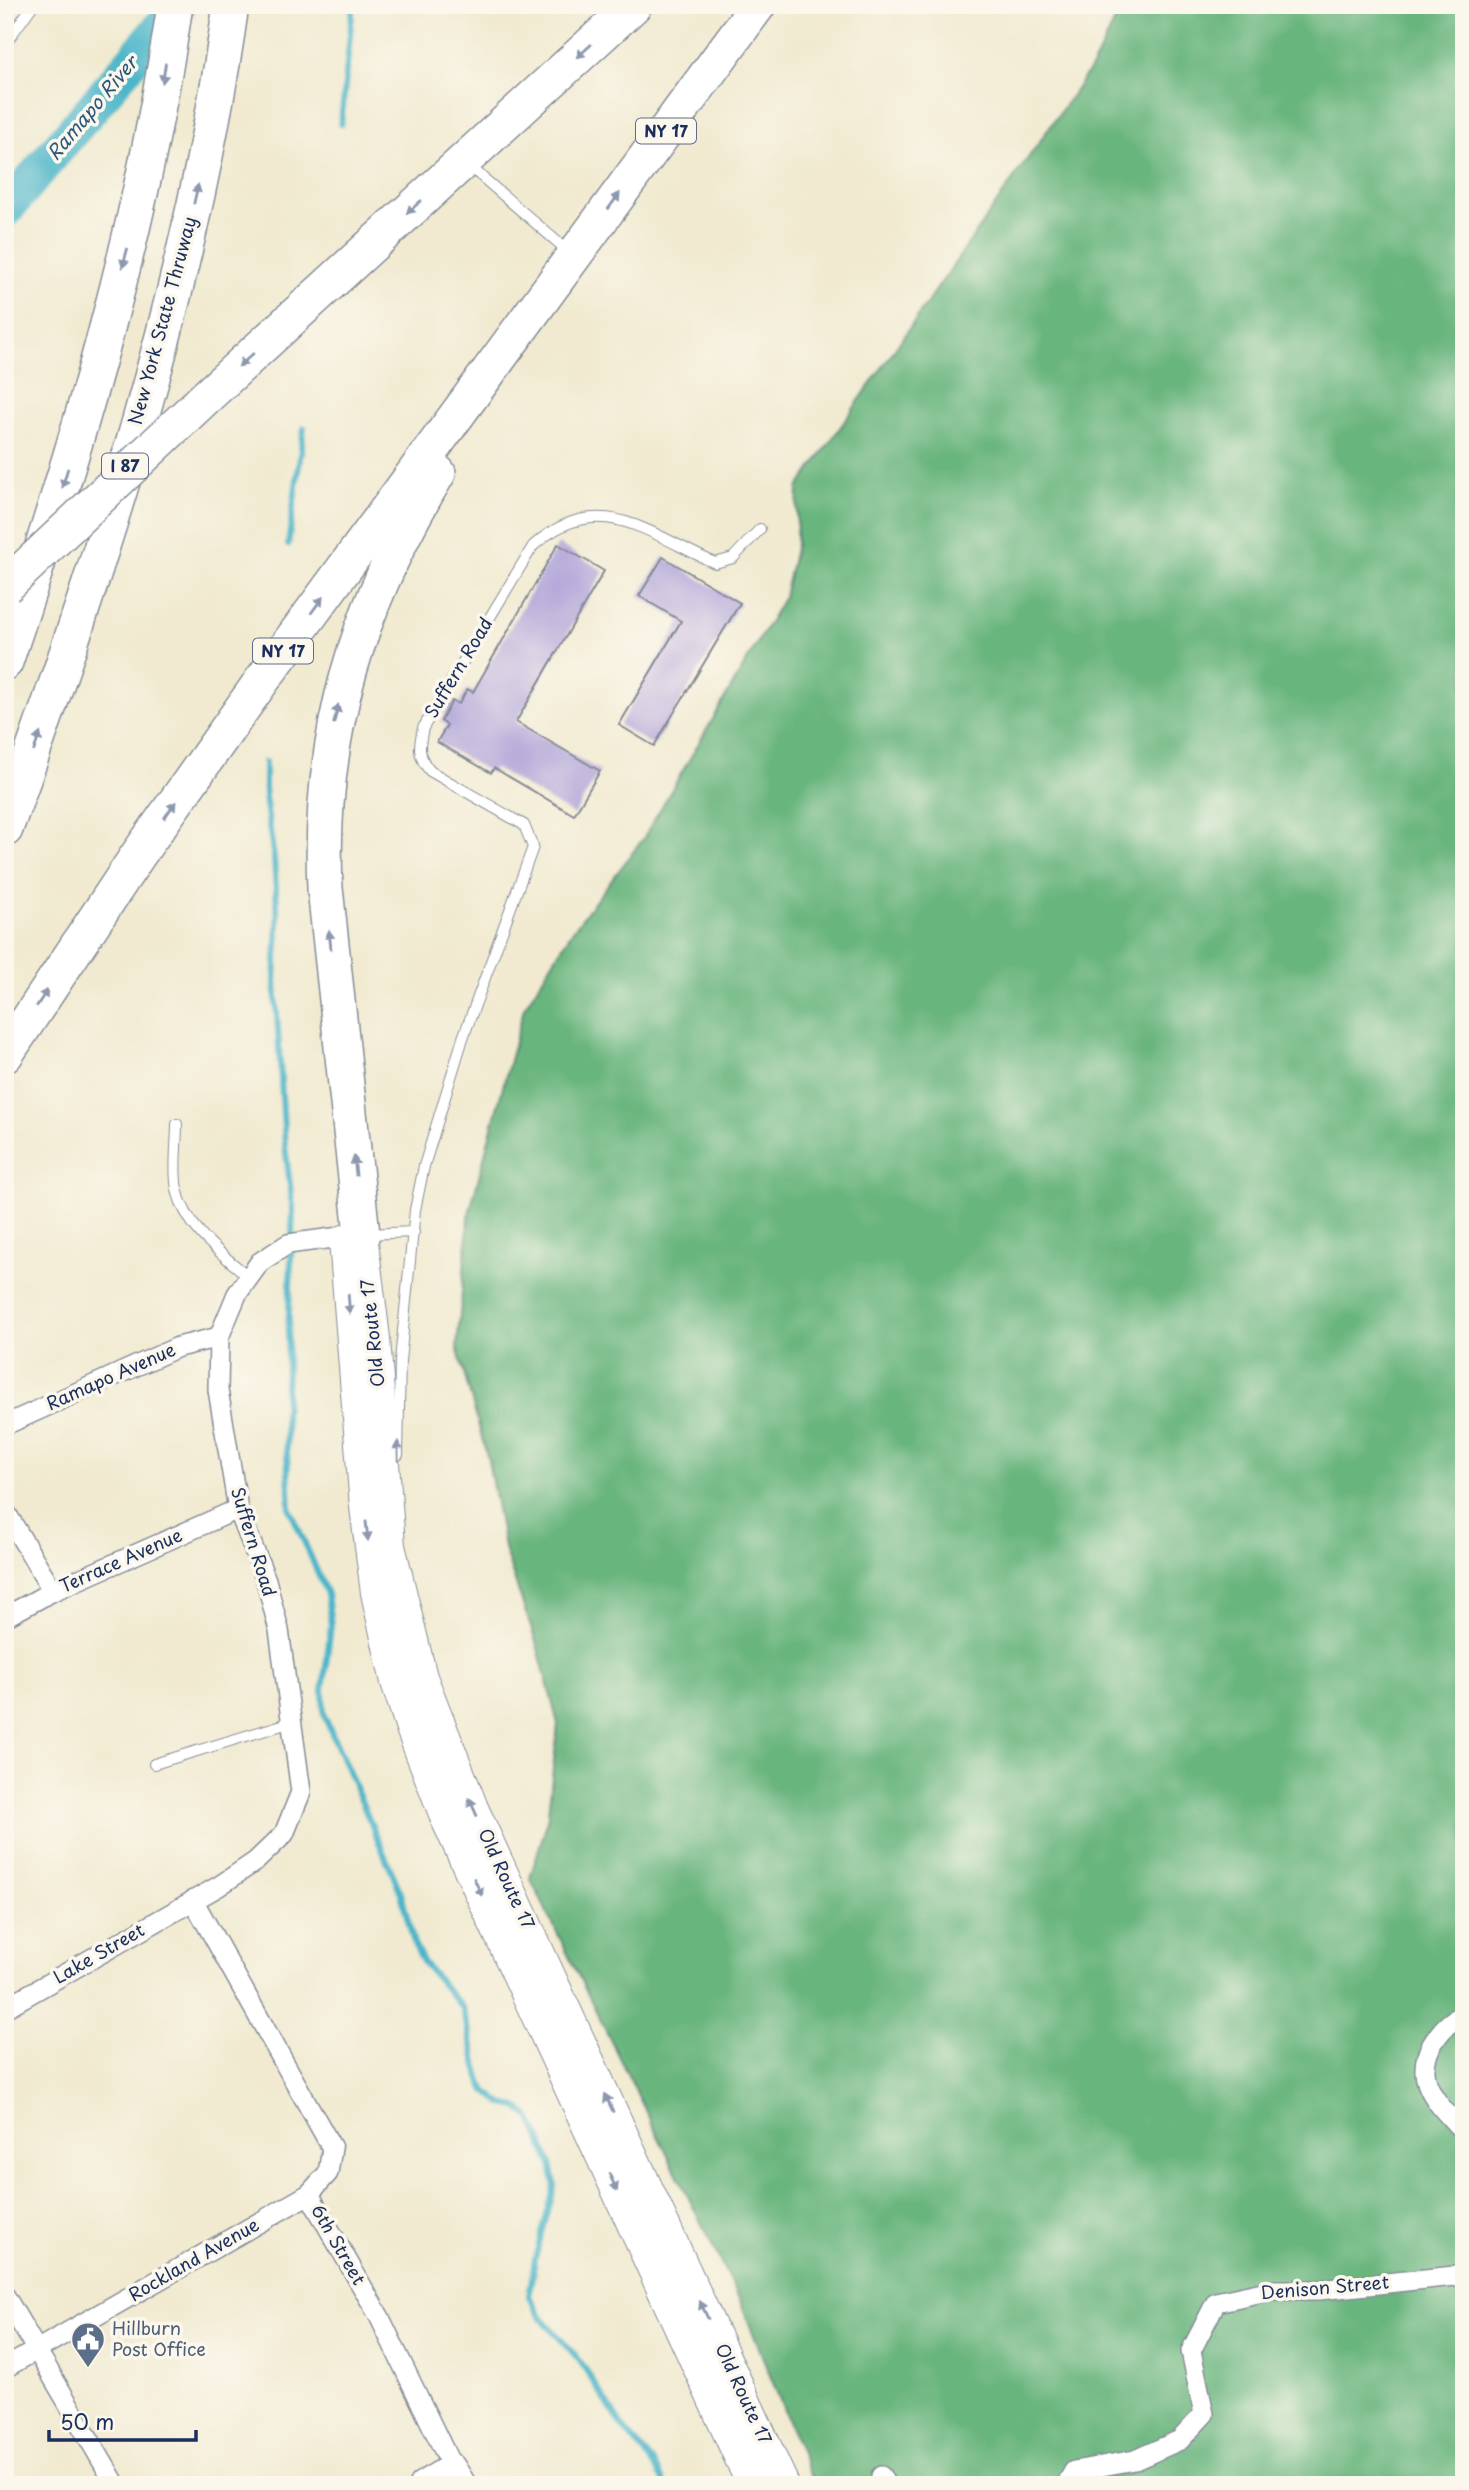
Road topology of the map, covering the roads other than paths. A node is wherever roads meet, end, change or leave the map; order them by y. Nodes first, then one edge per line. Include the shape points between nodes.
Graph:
1 (33, 5) edge
2 (175, 5) edge
3 (231, 5) edge
4 (634, 5) edge
5 (758, 5) edge
6 (5, 44) edge
7 (464, 161) junction
8 (574, 256) junction
9 (760, 529) dead end
10 (5, 587) edge
11 (5, 662) edge
12 (5, 829) edge
13 (5, 1055) edge
14 (177, 1124) dead end
15 (414, 1232) junction
16 (353, 1235) junction
17 (248, 1276) junction
18 (219, 1337) junction
19 (5, 1425) edge
20 (398, 1462) dead end
21 (238, 1509) junction
22 (5, 1511) edge
23 (404, 1555) dead end
24 (52, 1591) junction
25 (5, 1617) edge
26 (292, 1722) junction
27 (155, 1764) dead end
28 (454, 1764) junction
29 (193, 1900) junction
30 (5, 2008) edge
31 (1464, 2014) edge
32 (1464, 2132) edge
33 (309, 2194) junction
34 (1464, 2275) edge
35 (5, 2296) edge
36 (36, 2350) junction
37 (5, 2368) edge
38 (458, 2476) edge
39 (784, 2484) edge
40 (116, 2485) edge
41 (422, 2485) edge
42 (752, 2485) edge
43 (1066, 2485) edge

1 - 6 lane
2 -> 11 highway via 141,192 80,426
12 -> 3 highway, New York State Thruway / I 87 via 132,442 181,256
4 -> 7 highway
8 -> 5 highway, NY 17
7 - 8 lane
7 -> 10 highway, bridge
13 -> 8 highway, NY 17 via 200,766
16 -> 8 highway via 325,888 324,803 334,726 357,639 408,526
9 - 15 lane, Suffern Road via 733,558 715,563 626,521 586,516 552,529 533,546 423,729 418,749 430,771 524,825 533,847 450,1079 424,1166
14 - 17 lane via 177,1189 188,1218
15 - 16 lane, Suffern Road
20 -> 15 lane, Suffern Road via 400,1361
16 - 17 street, Suffern Road via 297,1242 260,1262
16 - 28 main road, Old Route 17 via 375,1338 390,1546 422,1677
16 -> 42 main road, Old Route 17 via 369,1550 386,1640 412,1731 446,1819
17 - 18 street, Suffern Road
18 - 19 street, Ramapo Avenue via 177,1347
18 - 21 street, Suffern Road via 218,1390
21 - 24 street, Terrace Avenue
21 - 26 street, Suffern Road via 266,1580 279,1630
22 - 24 street
23 - 28 lane via 428,1679
24 - 25 street, Terrace Avenue
26 - 27 lane
26 - 29 street, Suffern Road via 302,1792 284,1834 256,1861
39 -> 28 main road, Old Route 17
29 - 30 street, Lake Street
29 - 33 street, 6th Street via 332,2148 328,2173
31 - 32 street via 1453,2019 1433,2042 1425,2072 1435,2097
33 - 36 street, Rockland Avenue
33 - 38 street, 6th Street via 379,2316
34 - 43 street, Denison Street via 1319,2290 1272,2290 1216,2302 1191,2351 1204,2414 1180,2440 1135,2460 1074,2471
35 - 36 street
36 - 37 street, Rockland Avenue
36 - 40 street
38 - 41 street

